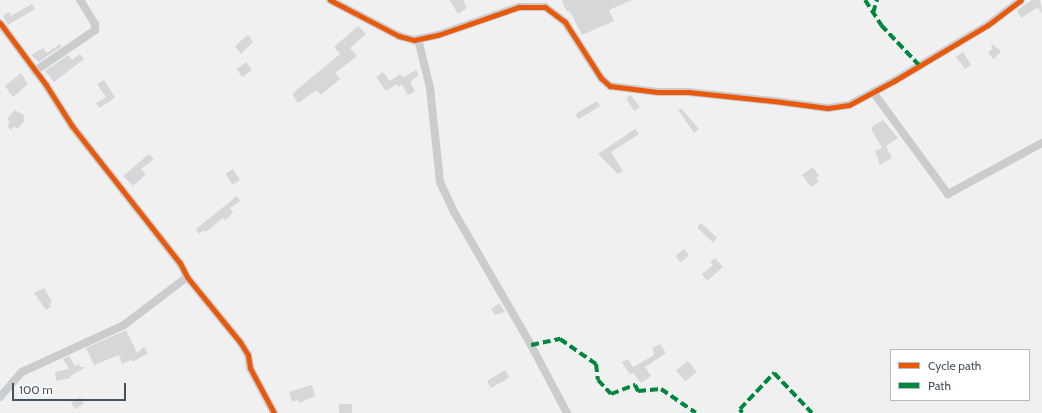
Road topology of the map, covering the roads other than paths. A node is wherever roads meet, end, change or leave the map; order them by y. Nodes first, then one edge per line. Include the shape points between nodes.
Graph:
1 (80, 0) edge
2 (330, 0) edge
3 (1021, 0) edge
4 (0, 23) edge
5 (418, 39) junction
6 (35, 71) junction
7 (873, 92) junction
8 (1042, 143) edge
9 (187, 277) junction
10 (0, 397) edge
11 (274, 413) edge
12 (567, 413) edge

1 - 6 street via 95,24 95,30
2 - 5 street via 399,36
3 - 7 street via 952,47
4 - 6 street
5 - 7 street via 438,35 519,7 538,6 551,9 560,17 601,78 610,86 828,108 849,104
5 - 12 street via 430,88 440,182 454,212
6 - 9 street via 72,126 180,263
7 - 8 street via 948,194
9 - 10 street via 124,324 22,372
9 - 11 street via 240,342 248,355 250,368

